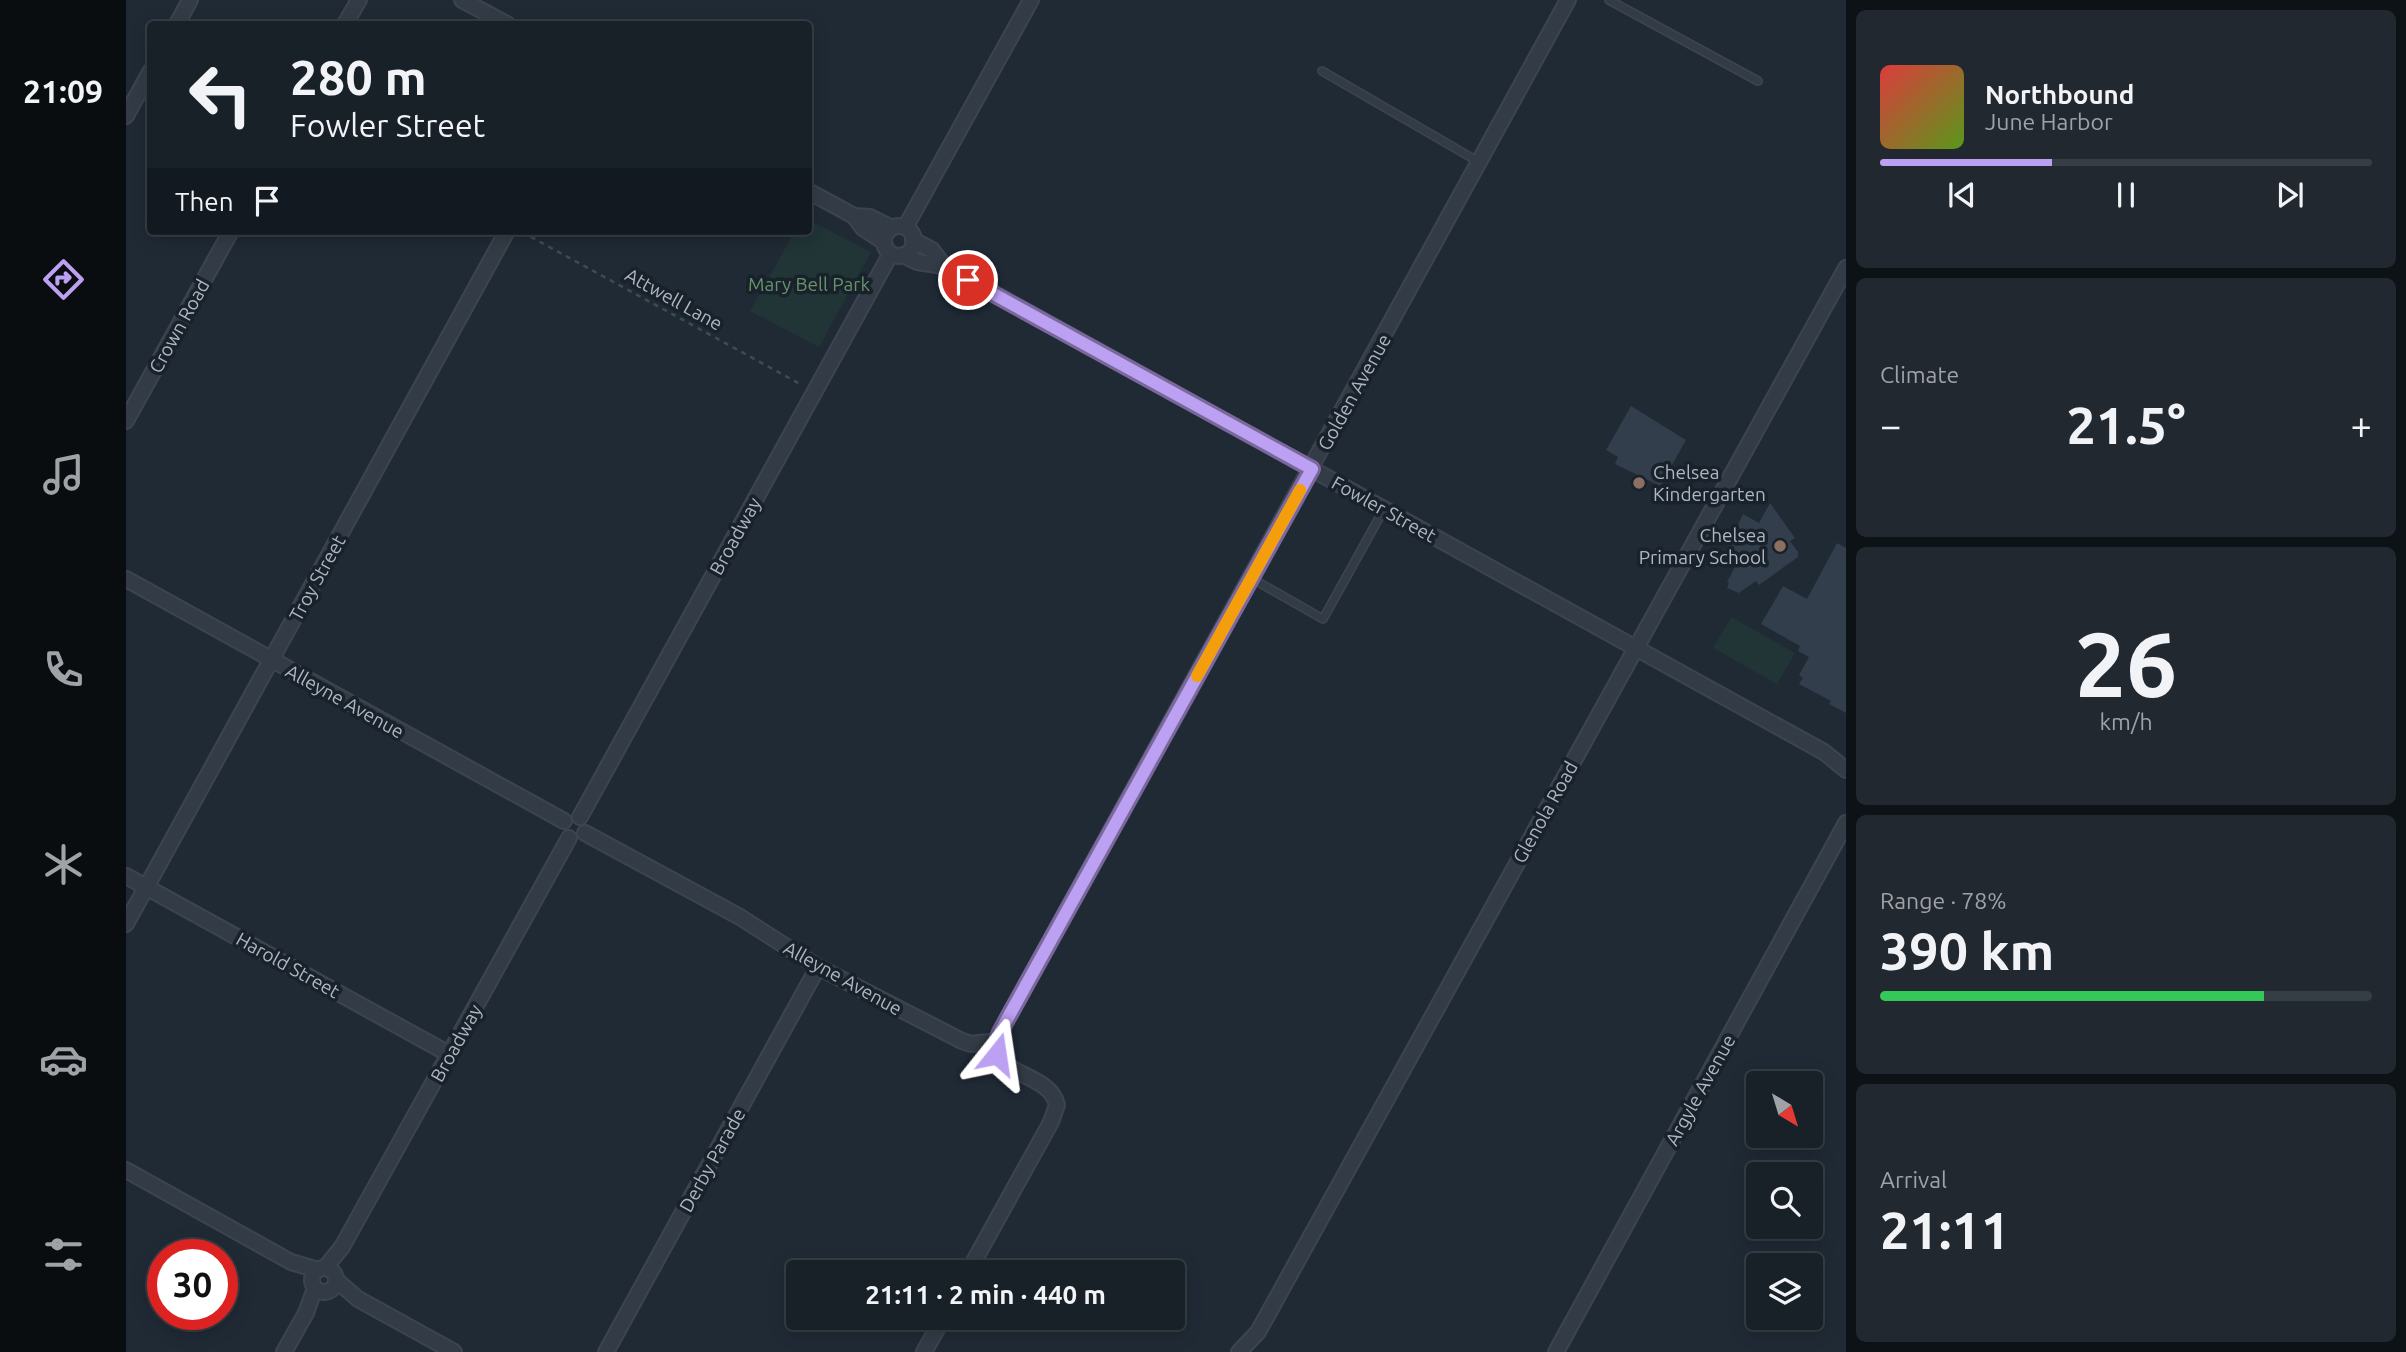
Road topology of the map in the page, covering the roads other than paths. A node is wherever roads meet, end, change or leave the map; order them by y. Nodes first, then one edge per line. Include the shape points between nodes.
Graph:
1 (190, 0) edge
2 (359, 0) edge
3 (462, 0) edge
4 (1031, 0) edge
5 (1568, 0) edge
6 (1609, 0) edge
7 (487, 6) edge
8 (179, 21) edge
9 (347, 21) edge
10 (504, 21) edge
11 (1322, 71) dead end
12 (147, 78) edge
13 (1758, 81) dead end
14 (126, 117) edge
15 (1479, 162) junction
16 (812, 193) edge
17 (854, 216) junction
18 (899, 227) junction
19 (229, 235) edge
20 (505, 235) edge
21 (913, 240) junction
22 (892, 251) junction
23 (944, 266) junction
24 (1846, 268) edge
25 (126, 421) edge
26 (1312, 469) junction
27 (1384, 509) junction
28 (1251, 578) junction
29 (126, 579) edge
30 (1636, 648) junction
31 (272, 660) junction
32 (1824, 752) junction
33 (1846, 758) edge
34 (1846, 770) edge
35 (580, 817) junction
36 (564, 821) junction
37 (1846, 826) edge
38 (585, 833) junction
39 (569, 838) junction
40 (126, 876) edge
41 (146, 887) junction
42 (126, 924) edge
43 (818, 967) junction
44 (997, 1041) junction
45 (449, 1054) junction
46 (126, 1170) edge
47 (975, 1260) edge
48 (324, 1280) junction
49 (936, 1330) edge
50 (447, 1351) edge
51 (284, 1352) edge
52 (606, 1352) edge
53 (924, 1352) edge
54 (1239, 1352) edge
55 (1556, 1352) edge

1 - 8 street
2 - 9 street
3 - 7 street
4 - 18 street
5 - 15 street, Golden Avenue
6 - 13 lane
7 - 10 street
11 - 15 lane
12 - 14 street
15 - 26 street, Golden Avenue
16 - 17 street, Fowler Street
17 - 18 street, Fowler Street
17 - 22 street, Fowler Street
18 - 21 street
18 - 22 street
19 - 25 street, Crown Road
20 - 31 street, Troy Street
21 - 22 street
21 - 23 street, Fowler Street via 932,250
22 - 23 street, Fowler Street via 917,262
22 - 35 street, Broadway
23 - 26 street, Fowler Street
24 - 30 street, Glenola Road
26 - 27 street, Fowler Street
26 - 28 street, Golden Avenue
27 - 28 lane via 1323,619
27 - 30 street, Fowler Street
28 - 44 street, Golden Avenue
29 - 31 street, Alleyne Avenue
30 - 32 street, Fowler Street
30 - 54 street, Glenola Road via 1258,1332
31 - 36 street, Alleyne Avenue
31 - 41 street, Troy Street
32 - 33 street, Fowler Street
32 - 34 street, Fowler Street
35 - 36 street via 573,815
35 - 38 street via 586,822
36 - 39 street
37 - 55 street, Argyle Avenue
38 - 39 street
38 - 43 street, Alleyne Avenue via 740,917
39 - 45 street, Broadway
40 - 41 street, Harold Street
41 - 42 street, Troy Street
41 - 45 street, Harold Street
43 - 44 street, Alleyne Avenue via 962,1041
43 - 52 street, Derby Parade
44 - 47 street via 1001,1059 1051,1091 1057,1105
45 - 48 street, Broadway
46 - 48 street
48 - 50 street
48 - 51 street, Broadway
49 - 53 street

